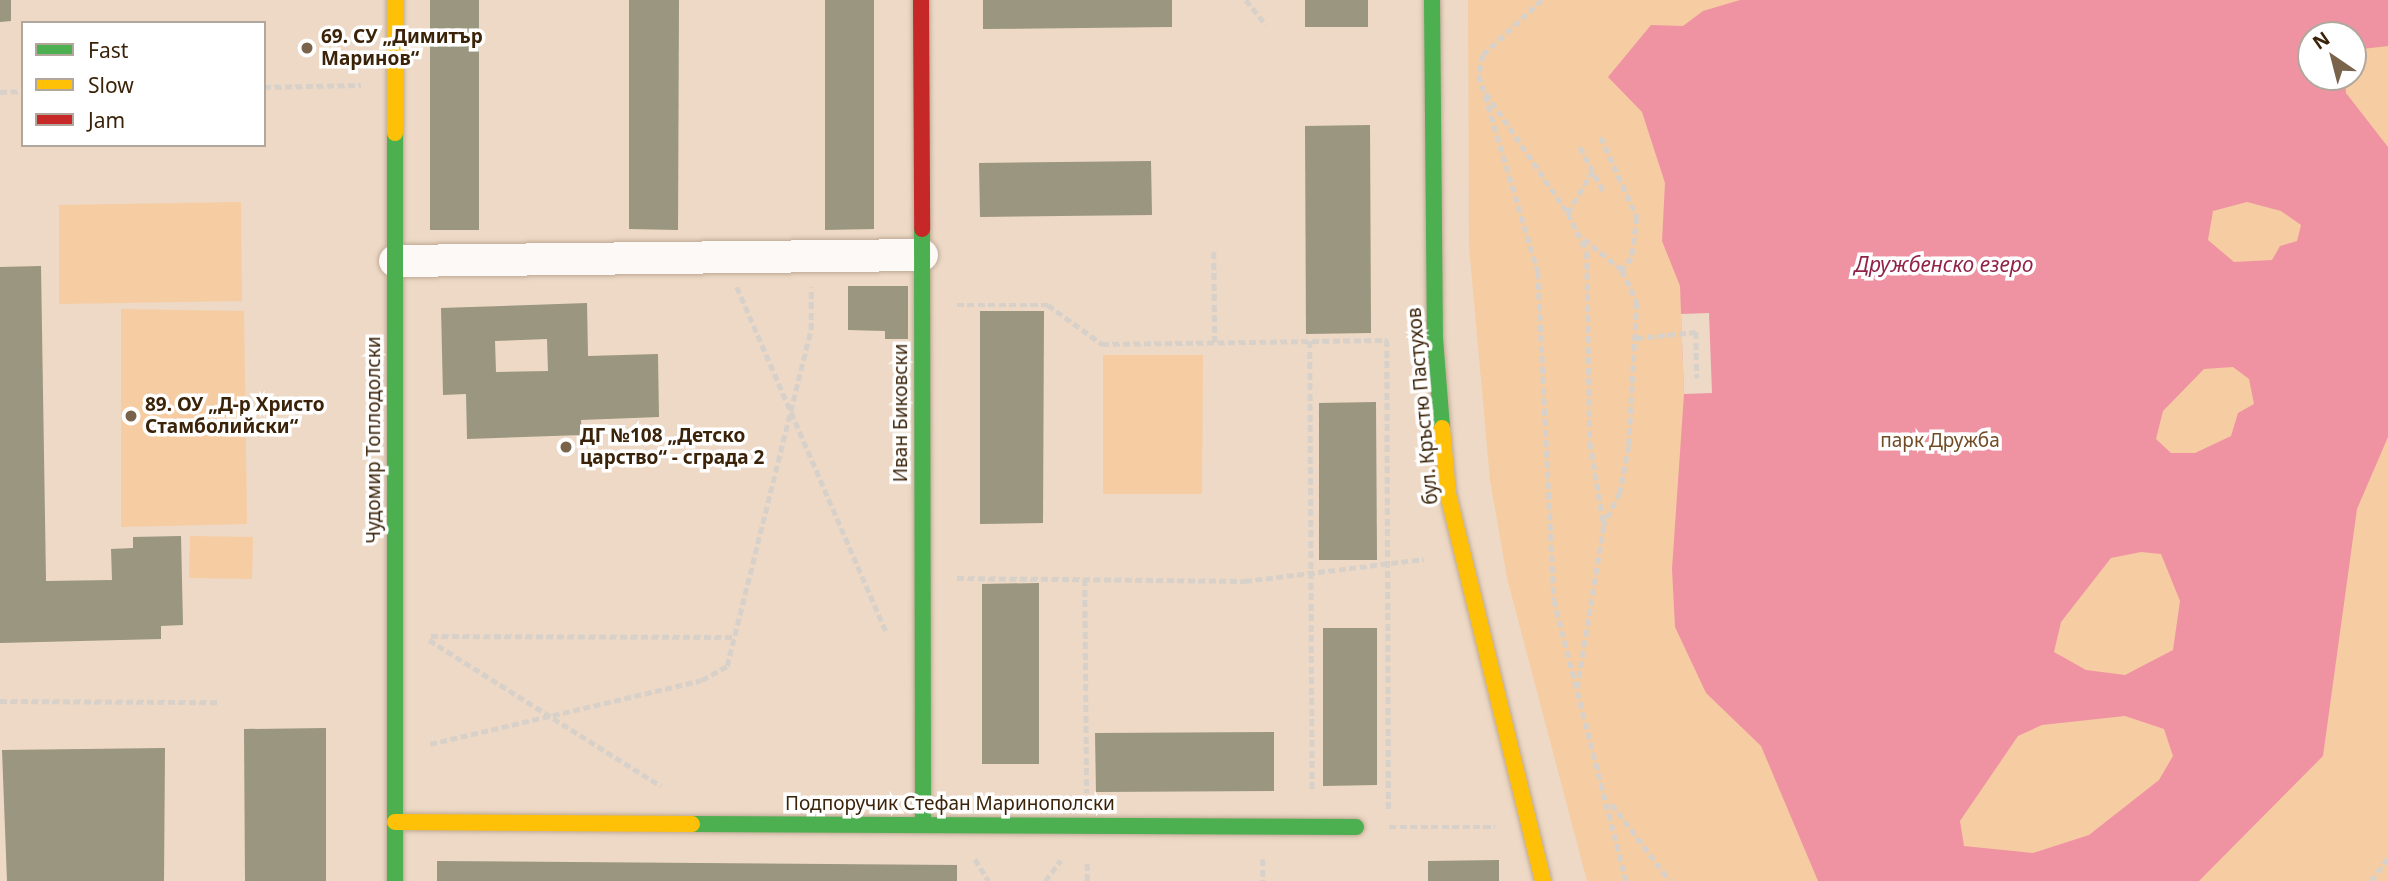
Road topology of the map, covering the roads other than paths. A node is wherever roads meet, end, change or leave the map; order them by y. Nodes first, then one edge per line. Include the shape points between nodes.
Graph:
1 (395, 0) edge
2 (921, 0) edge
3 (1432, 0) edge
4 (922, 255) junction
5 (395, 261) junction
6 (395, 822) junction
7 (923, 825) junction
8 (1356, 827) road end
9 (395, 881) edge
10 (1543, 881) edge

1 - 5 street, Чудомир Топлодолски
2 - 4 street, Иван Биковски
3 - 10 street, бул. Кръстю Пастухов via 1435,339 1448,494
4 - 5 street
4 - 7 street, Иван Биковски
5 - 6 street, Чудомир Топлодолски
6 - 7 street, Подпоручик Стефан Маринополски
6 - 9 street, Чудомир Топлодолски
7 - 8 street, Подпоручик Стефан Маринополски

